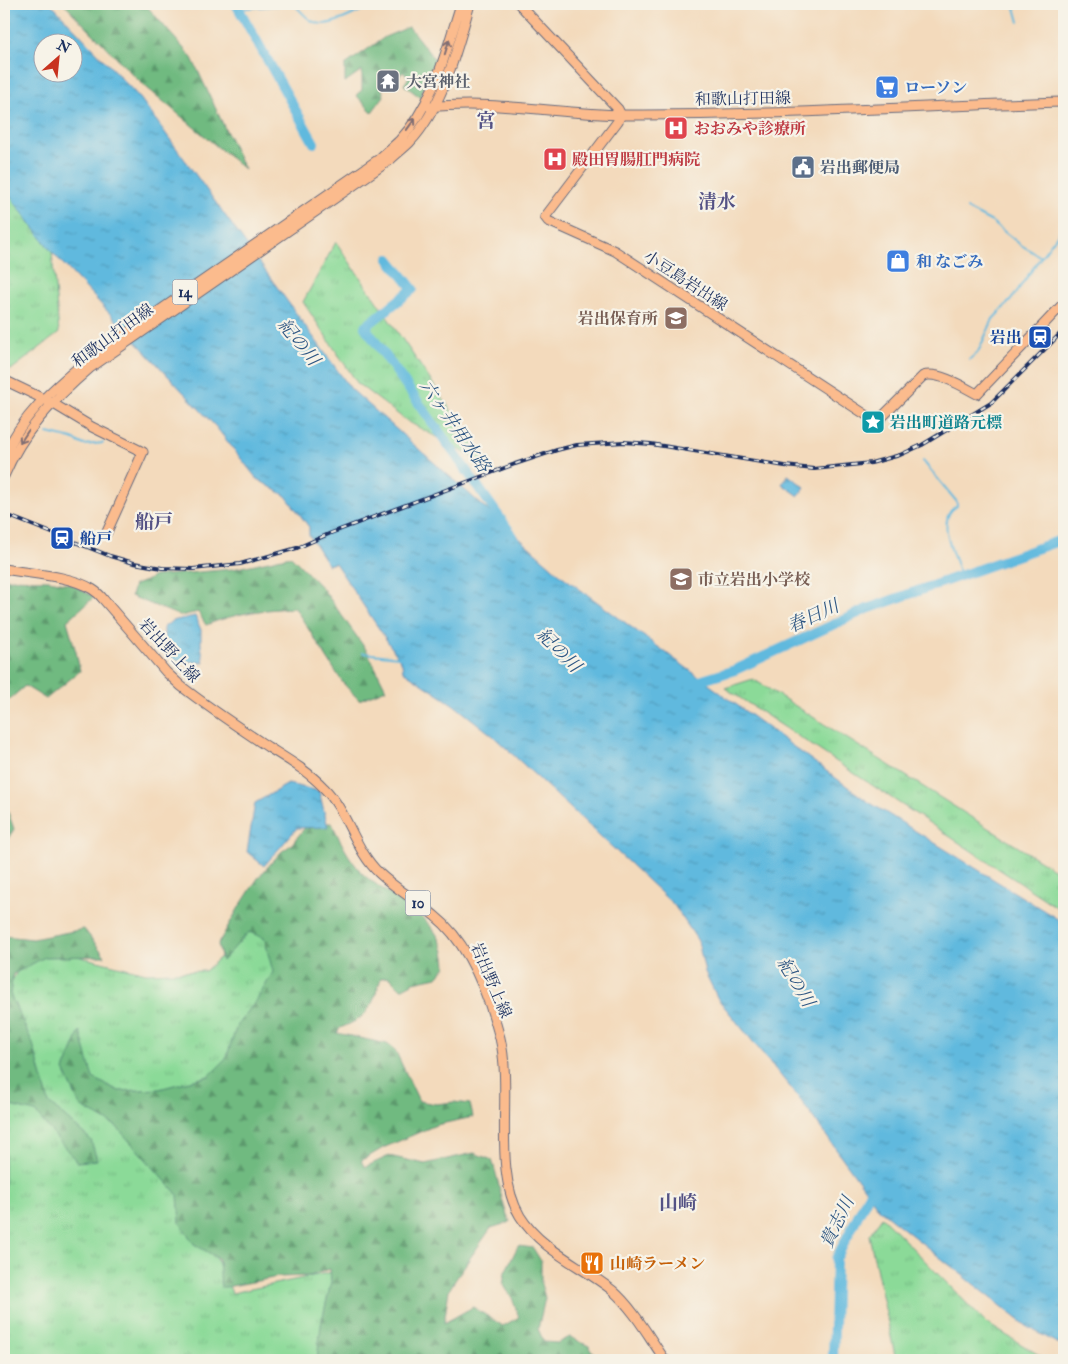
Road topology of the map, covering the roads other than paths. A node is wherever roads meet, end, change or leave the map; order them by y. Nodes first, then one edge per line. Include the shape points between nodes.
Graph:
1 (461, 4) edge
2 (470, 4) edge
3 (519, 4) edge
4 (1064, 102) edge
5 (434, 107) junction
6 (422, 108) junction
7 (621, 114) junction
8 (322, 202) junction
9 (1064, 303) edge
10 (4, 380) edge
11 (43, 398) junction
12 (52, 403) junction
13 (4, 456) edge
14 (4, 476) edge
15 (106, 534) dead end
16 (4, 569) edge
17 (665, 1360) edge

6 -> 1 main road via 444,58
2 - 5 main road
3 - 7 main road
4 - 7 main road, 和歌山打田線 via 832,111
5 - 6 main road, 和歌山打田線
5 - 7 main road, 和歌山打田線 via 462,105
5 - 8 main road, 14 via 410,141 390,160
8 -> 6 main road, 14 via 386,153
7 - 9 main road, 小豆島岩出線 via 545,217 548,221 615,252 877,422 923,376 929,374 977,394
8 - 11 main road, 和歌山打田線 / 14 via 84,362
8 - 12 main road, 和歌山打田線 / 14 via 90,368
10 - 11 main road
11 - 12 main road
11 - 13 main road
12 -> 14 main road via 18,447
12 - 15 main road via 92,428 143,452
16 - 17 main road, 岩出野上線 / 10 via 62,578 93,589 181,686 326,790 368,861 451,932 474,968 500,1040 506,1162 512,1200 532,1232 613,1291

